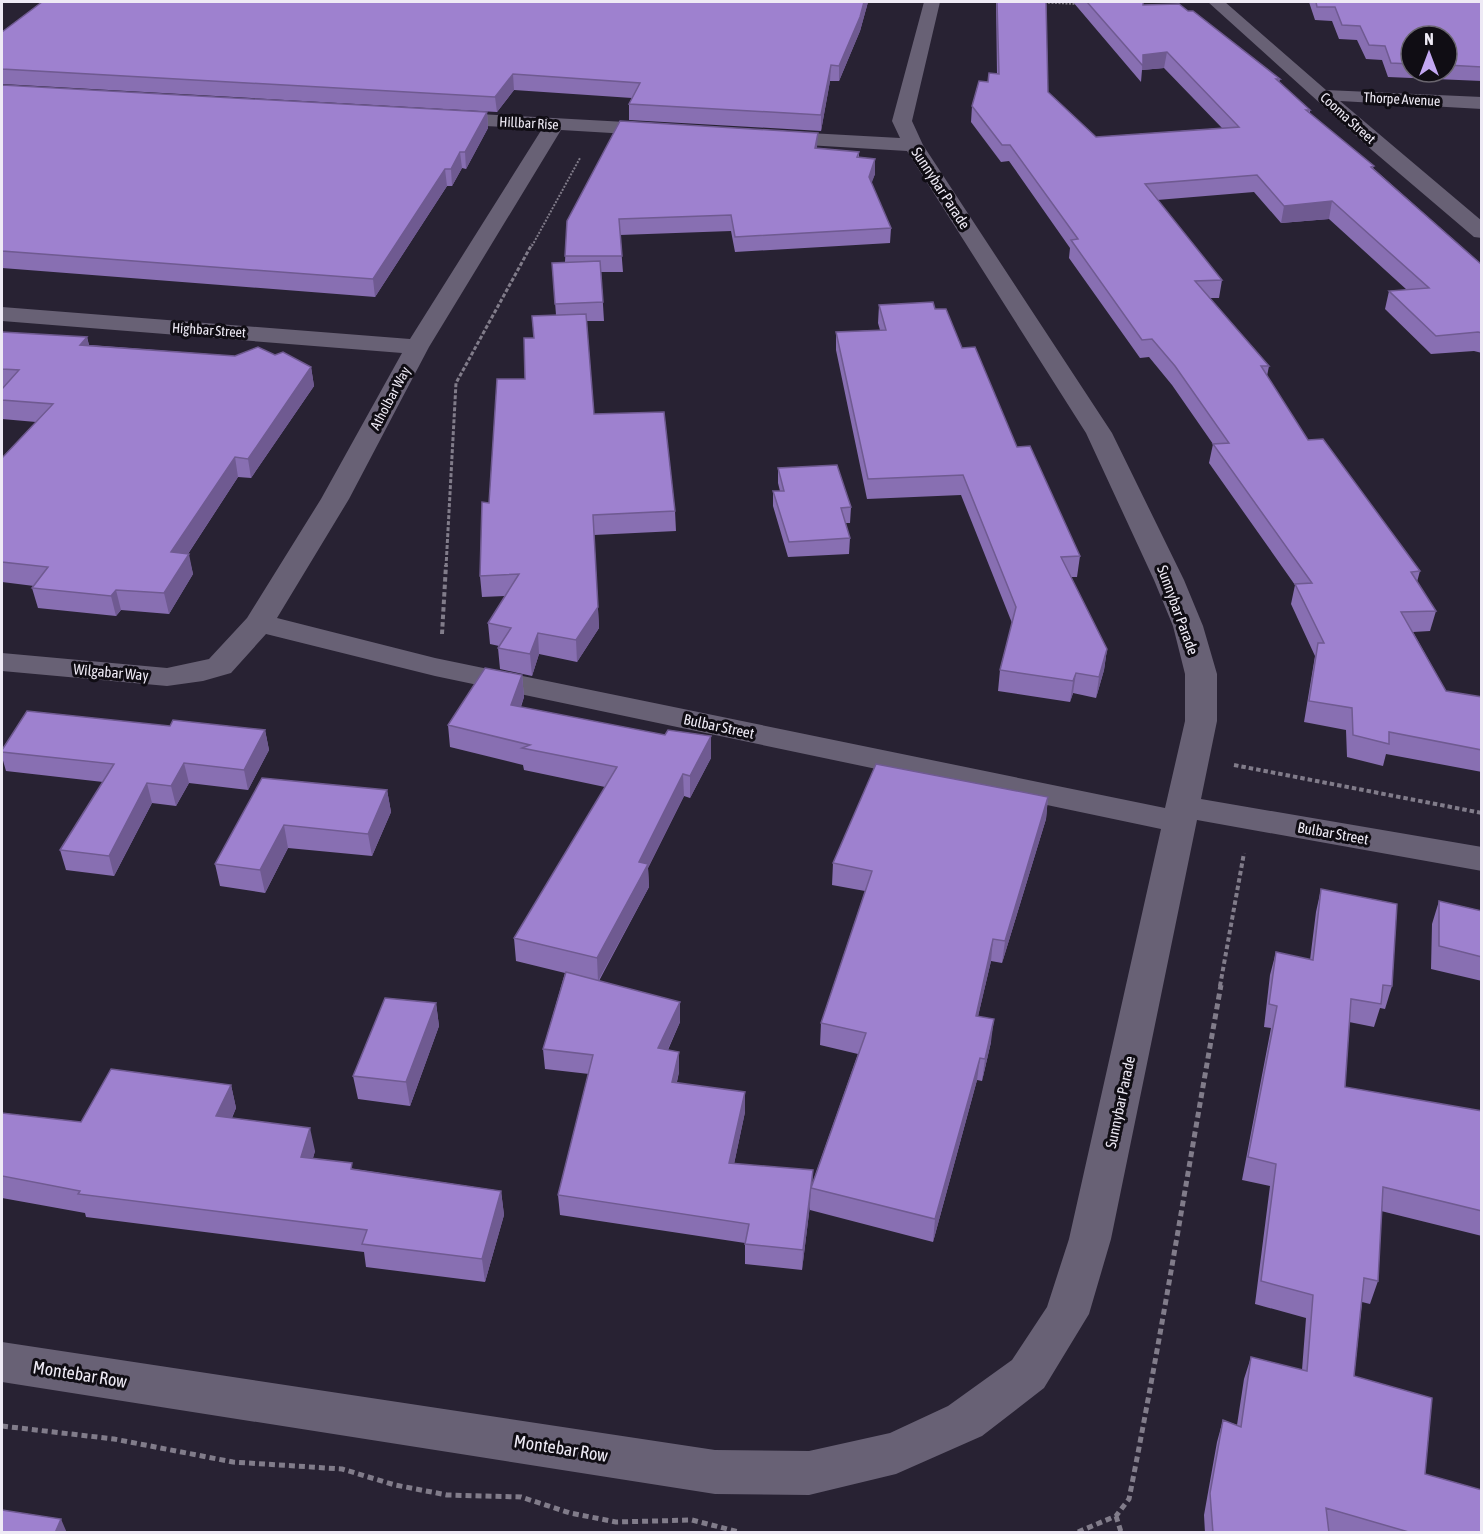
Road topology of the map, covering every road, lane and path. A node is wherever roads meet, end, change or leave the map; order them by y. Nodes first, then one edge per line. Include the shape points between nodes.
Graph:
1 (932, 2) edge
2 (1034, 2) edge
3 (1216, 2) edge
4 (1080, 4) dead end
5 (1280, 36) dead end
6 (1323, 95) junction
7 (1352, 96) junction
8 (1482, 103) edge
9 (426, 117) edge
10 (1376, 117) dead end
11 (555, 124) junction
12 (686, 132) edge
13 (758, 136) edge
14 (913, 145) junction
15 (1482, 232) edge
16 (2, 314) edge
17 (417, 347) junction
18 (259, 623) junction
19 (2, 662) edge
20 (220, 666) joint
21 (435, 668) junction
22 (1182, 814) junction
23 (1254, 854) dead end
24 (1482, 859) edge
25 (1066, 1314) joint
26 (2, 1362) edge
27 (2, 1426) edge
28 (1116, 1516) junction
29 (739, 1533) edge
30 (1078, 1533) edge
31 (1121, 1533) edge

1 - 14 street, Sunnybar Parade via 902,121
2 - 4 path
3 - 6 street, Cooma Street
5 - 7 street, Cooma Street
6 - 7 street, Thorpe Avenue
6 - 15 street, Cooma Street
7 - 8 street, Thorpe Avenue
7 - 10 street, Cooma Street
9 - 11 street, Hillbar Rise
11 - 12 street, Hillbar Rise
11 - 17 street, Atholbar Way
11 - 21 path via 587,136 590,141 456,383 441,655
13 - 14 street
14 - 22 street, Sunnybar Parade via 1099,433 1188,626 1201,674 1201,721
16 - 17 street, Highbar Street
17 - 18 street, Atholbar Way via 354,465
18 - 20 street, Atholbar Way
18 - 21 street, Bulbar Street
19 - 20 street, Wilgabar Way via 167,677
21 - 22 street, Bulbar Street
22 - 24 street, Bulbar Street
22 - 25 street, Sunnybar Parade via 1090,1239
23 - 28 path via 1244,852 1158,1355 1129,1499
25 - 26 street, Montebar Row via 1028,1374 965,1421 896,1453 809,1473 715,1472
27 - 29 path via 114,1439 233,1462 332,1468 447,1495 521,1497 570,1513 616,1522 692,1520
28 - 30 path
28 - 31 path

